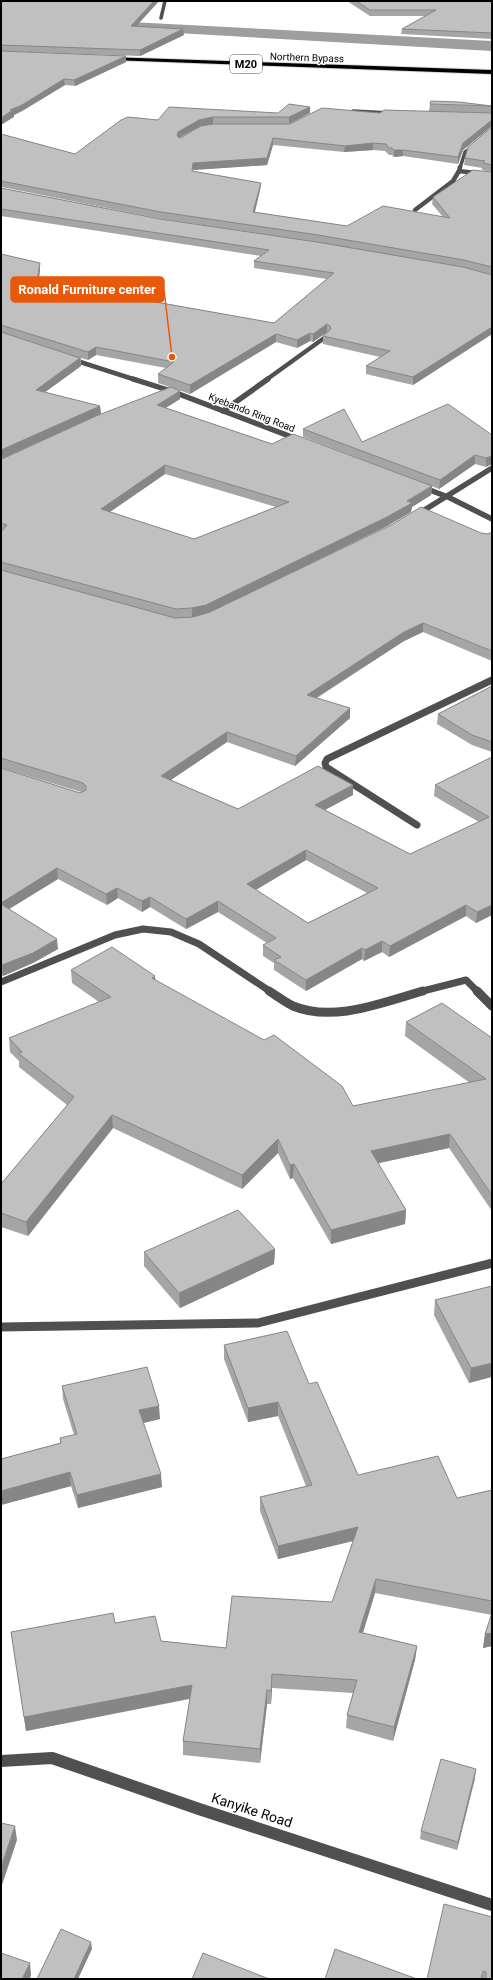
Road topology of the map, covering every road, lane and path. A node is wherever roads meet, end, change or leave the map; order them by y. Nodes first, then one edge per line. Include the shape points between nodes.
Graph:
1 (165, 1) edge
2 (161, 18) dead end
3 (104, 58) edge
4 (492, 72) edge
5 (349, 111) edge
6 (396, 113) edge
7 (479, 142) edge
8 (459, 171) junction
9 (492, 175) edge
10 (415, 210) edge
11 (327, 336) edge
12 (67, 358) edge
13 (171, 391) junction
14 (164, 394) edge
15 (223, 411) junction
16 (306, 442) edge
17 (492, 468) edge
18 (419, 486) edge
19 (448, 497) junction
20 (409, 519) edge
21 (492, 519) edge
22 (492, 680) edge
23 (417, 825) dead end
24 (1, 982) edge
25 (492, 1006) edge
26 (492, 1263) edge
27 (1, 1327) edge
28 (1, 1761) edge
29 (492, 1905) edge

1 - 2 street
3 - 4 highway, Northern Bypass / M20
5 - 6 street
7 - 8 street via 465,152
8 - 9 street
8 - 10 street via 453,181
11 - 15 street
12 - 13 street, Kyebando Ring Road
13 - 14 street
13 - 15 street, Kyebando Ring Road
15 - 16 street, Kyebando Ring Road
17 - 19 street
18 - 19 street
19 - 20 street
19 - 21 street
22 - 23 street via 327,759 326,767
24 - 25 street via 115,935 143,929 171,932 199,944 293,1006 324,1013 351,1010 466,980
26 - 27 street via 258,1323
28 - 29 street, Kanyike Road via 52,1758

